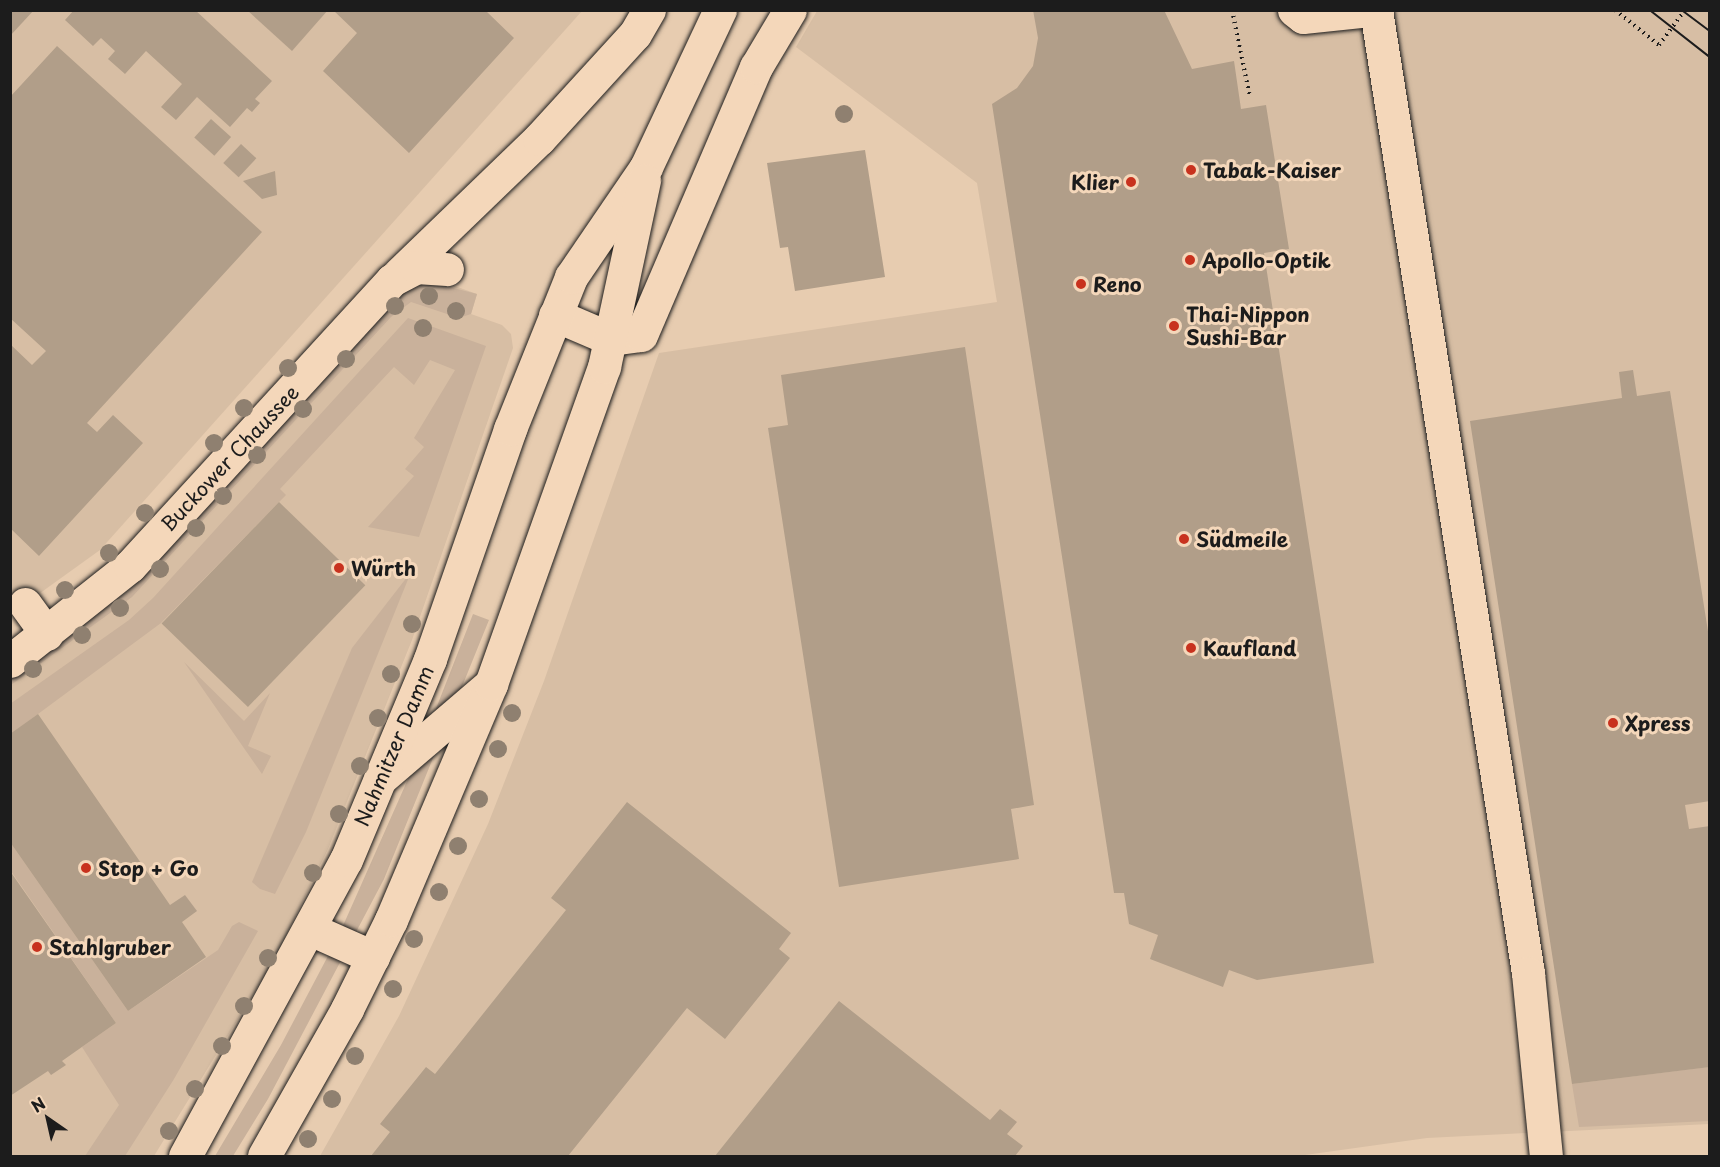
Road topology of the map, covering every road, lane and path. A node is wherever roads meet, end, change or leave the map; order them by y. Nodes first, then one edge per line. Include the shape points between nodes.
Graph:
1 (649, 10) edge
2 (720, 10) edge
3 (790, 10) edge
4 (1232, 10) edge
5 (1370, 10) edge
6 (1376, 10) edge
7 (1615, 10) edge
8 (1685, 10) edge
9 (1298, 14) edge
10 (1250, 97) dead end
11 (646, 167) junction
12 (447, 270) dead end
13 (392, 280) junction
14 (555, 315) junction
15 (626, 337) junction
16 (25, 604) dead end
17 (47, 634) junction
18 (10, 661) edge
19 (491, 684) junction
20 (380, 779) junction
21 (310, 929) junction
22 (373, 957) junction
23 (185, 1156) edge
24 (264, 1156) edge
25 (1546, 1156) edge

1 - 13 main road via 635,34 539,139
2 - 11 main road
3 - 15 main road via 756,67
4 - 10 path
5 - 9 main road
6 - 25 main road via 1528,973
7 - 8 path, bridge via 1659,45
11 - 14 main road via 571,277
11 - 15 main road
12 - 13 main road, Buckower Chaussee via 416,267
13 - 17 main road, Buckower Chaussee via 130,566
14 - 15 main road
14 - 20 main road, Nahmitzer Damm via 510,429 430,660
15 - 19 main road
16 - 17 main road
17 - 18 main road, Buckower Chaussee
19 - 20 main road
19 - 22 main road via 449,790
20 - 21 main road, Nahmitzer Damm via 346,860
21 - 22 main road
21 - 23 main road, Nahmitzer Damm
22 - 24 main road

